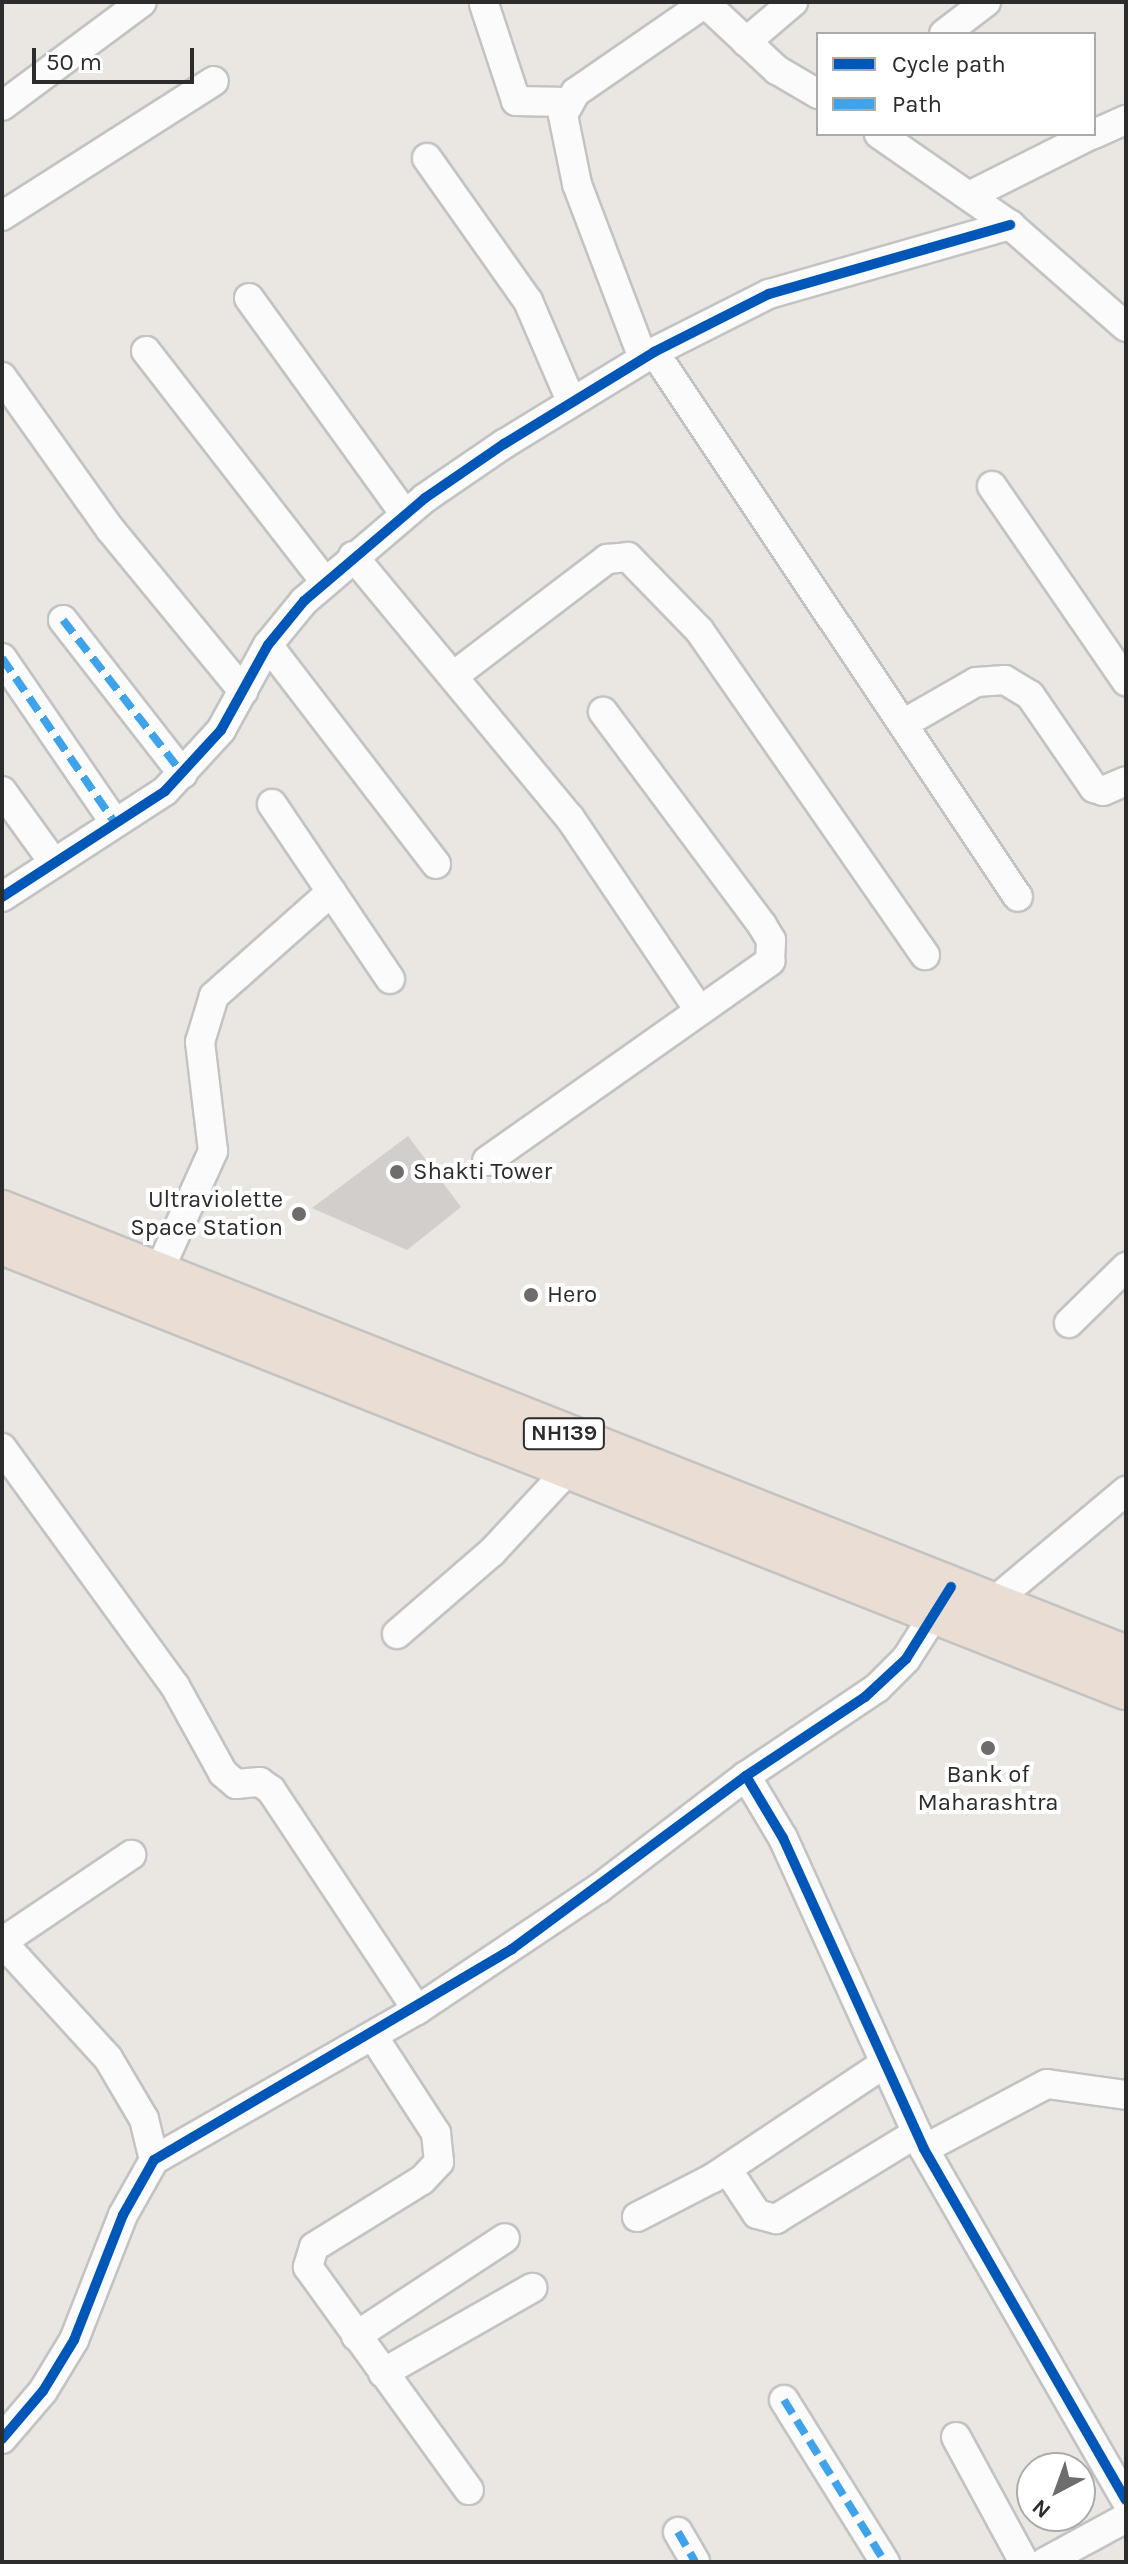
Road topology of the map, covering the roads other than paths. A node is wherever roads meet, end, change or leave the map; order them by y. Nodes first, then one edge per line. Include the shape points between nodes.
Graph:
1 (142, 2) edge
2 (705, 2) edge
3 (793, 2) edge
4 (986, 2) edge
5 (484, 4) edge
6 (947, 32) edge
7 (746, 42) junction
8 (214, 81) dead end
9 (816, 93) edge
10 (567, 102) junction
11 (2, 106) edge
12 (1126, 120) edge
13 (1096, 133) edge
14 (882, 136) edge
15 (1090, 136) edge
16 (427, 158) dead end
17 (971, 195) junction
18 (2, 216) edge
19 (1010, 225) junction
20 (249, 298) dead end
21 (1126, 327) edge
22 (146, 351) dead end
23 (649, 355) junction
24 (2, 377) edge
25 (571, 401) junction
26 (992, 486) dead end
27 (405, 514) junction
28 (353, 556) junction
29 (325, 582) junction
30 (63, 620) dead end
31 (268, 645) junction
32 (2, 658) edge
33 (456, 674) junction
34 (1126, 680) edge
35 (243, 691) junction
36 (603, 712) dead end
37 (903, 724) junction
38 (183, 774) junction
39 (1126, 781) edge
40 (2, 791) edge
41 (272, 804) dead end
42 (115, 823) junction
43 (54, 863) junction
44 (436, 864) dead end
45 (331, 892) junction
46 (2, 897) edge
47 (1018, 897) dead end
48 (925, 955) dead end
49 (390, 979) dead end
50 (699, 1010) junction
51 (487, 1161) dead end
52 (2, 1211) edge
53 (2, 1244) edge
54 (1126, 1267) edge
55 (158, 1273) junction
56 (1069, 1323) dead end
57 (2, 1448) edge
58 (580, 1457) junction
59 (1126, 1491) edge
60 (943, 1600) junction
61 (992, 1603) junction
62 (397, 1634) dead end
63 (1126, 1656) edge
64 (1126, 1689) edge
65 (746, 1776) junction
66 (131, 1855) dead end
67 (2, 1942) edge
68 (417, 2010) junction
69 (373, 2036) junction
70 (884, 2064) junction
71 (1126, 2095) edge
72 (920, 2141) junction
73 (154, 2160) junction
74 (727, 2169) junction
75 (637, 2217) dead end
76 (505, 2238) dead end
77 (532, 2288) dead end
78 (356, 2336) junction
79 (383, 2373) junction
80 (784, 2400) dead end
81 (956, 2437) dead end
82 (2, 2439) edge
83 (469, 2490) dead end
84 (1126, 2500) edge
85 (1126, 2518) edge
86 (678, 2532) dead end
87 (695, 2562) edge
88 (885, 2562) edge
89 (1024, 2562) edge
90 (1045, 2562) edge

1 - 11 street
2 - 7 street
2 - 10 street
3 - 7 street
4 - 6 street
5 - 10 street via 516,101
7 - 9 street
8 - 18 street
10 - 23 street via 564,127 577,184
12 - 13 street
14 - 17 street
15 - 17 street
16 - 25 street via 528,301
17 - 19 street
19 - 21 street
19 - 23 street via 810,280
20 - 27 street
22 - 29 street
23 - 25 street
23 - 37 street
24 - 35 street via 110,529
25 - 27 street
26 - 34 street
27 - 28 street
28 - 29 street
28 - 33 street
29 - 31 street
30 - 38 street
31 - 35 street
31 - 44 street
32 - 42 street
33 - 48 street via 598,565 628,557 699,630
33 - 50 street via 570,818
35 - 38 street via 221,730
36 - 50 street via 771,940 770,961 762,969
37 - 39 street via 976,682 1005,680 1030,695 1094,788 1103,791
37 - 47 street
38 - 42 street
40 - 43 street
41 - 45 street
42 - 43 street
43 - 46 street
45 - 49 street
45 - 55 street via 214,996 200,1042 213,1151
50 - 51 street
52 - 55 highway, NH139
53 - 58 highway, NH139
54 - 56 street
55 - 58 highway, NH139
57 - 68 street via 175,1686 223,1773 236,1784 260,1782 271,1790
58 - 60 highway, NH139
58 - 62 street via 460,1583
59 - 61 street
60 - 61 highway, NH139
60 - 64 highway, NH139
60 - 65 street via 906,1659 877,1688
61 - 63 highway, NH139
65 - 68 street via 598,1889
65 - 70 street via 783,1838
66 - 67 street
67 - 73 street via 108,2058 144,2119
68 - 69 street
69 - 73 street
69 - 78 street via 441,2148 434,2171 326,2238 308,2257 313,2278
70 - 72 street
70 - 74 street
71 - 72 street via 1047,2084
72 - 74 street via 776,2219 757,2214
72 - 84 street
73 - 82 street via 123,2215 74,2340 43,2391
74 - 75 street
76 - 78 street
77 - 79 street
78 - 79 street
79 - 83 street
80 - 88 street
81 - 89 street
85 - 90 street
86 - 87 street

